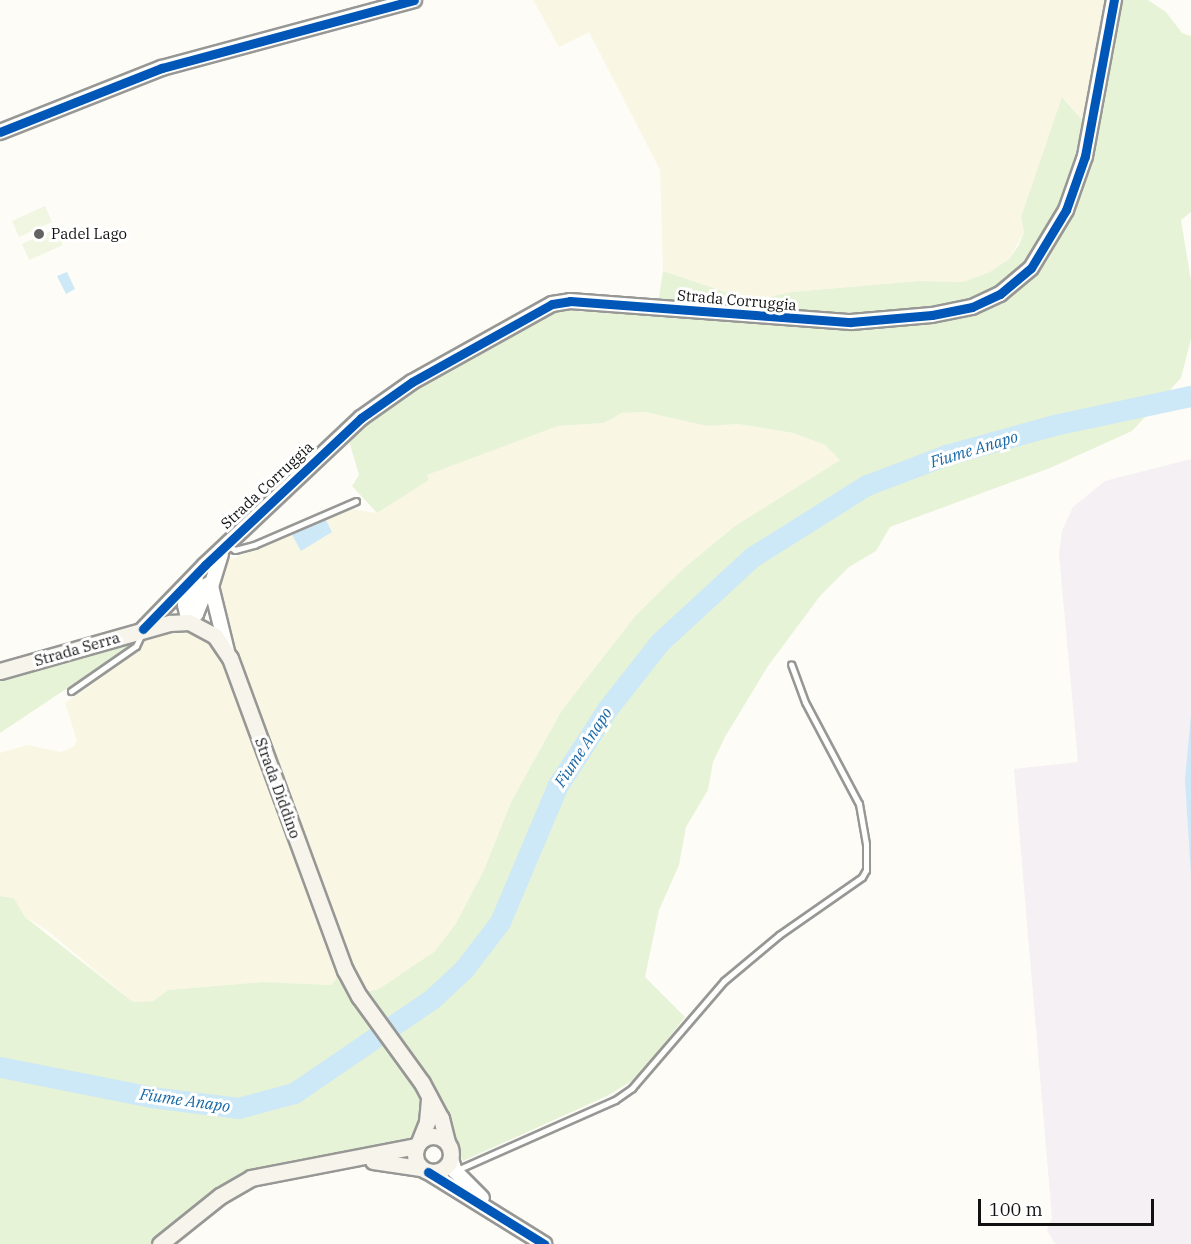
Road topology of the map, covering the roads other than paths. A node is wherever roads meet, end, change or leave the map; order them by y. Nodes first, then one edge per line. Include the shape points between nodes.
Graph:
1 (414, 0) edge
2 (1113, 0) edge
3 (0, 132) edge
4 (356, 501) dead end
5 (226, 545) junction
6 (208, 569) junction
7 (189, 622) junction
8 (143, 629) junction
9 (230, 658) junction
10 (791, 664) dead end
11 (0, 670) edge
12 (71, 691) dead end
13 (426, 1090) junction
14 (447, 1142) junction
15 (418, 1144) junction
16 (355, 1160) junction
17 (453, 1165) junction
18 (424, 1170) junction
19 (499, 1214) junction
20 (160, 1244) edge
21 (544, 1244) edge

1 - 3 street via 162,68
2 - 5 street, Strada Corruggia via 1085,156 1066,210 1031,268 1000,294 972,307 932,315 851,321 570,301 552,304 412,382 361,418
4 - 5 lane via 254,545 235,550
5 - 6 street, Strada Corruggia
6 - 7 street, Strada Corruggia via 185,605
6 - 8 street
6 - 9 street via 212,599
7 - 8 main road, Strada Serra
7 - 9 main road, Strada Diddino via 214,636
8 - 11 main road, Strada Serra
8 - 12 lane via 136,646
9 - 13 main road, Strada Diddino via 345,970
10 - 17 lane via 805,702 859,804 866,844 866,870 862,877 779,935 723,981 632,1088 615,1100
13 - 14 main road, Strada Diddino via 441,1118
13 - 15 main road via 427,1122
14 - 15 main road via 433,1135
14 - 17 main road
15 - 16 main road
15 - 18 main road via 415,1160
16 - 18 main road
16 - 20 main road via 251,1178 220,1196
17 - 18 main road via 442,1170
17 - 19 street
18 - 19 street
19 - 21 street

